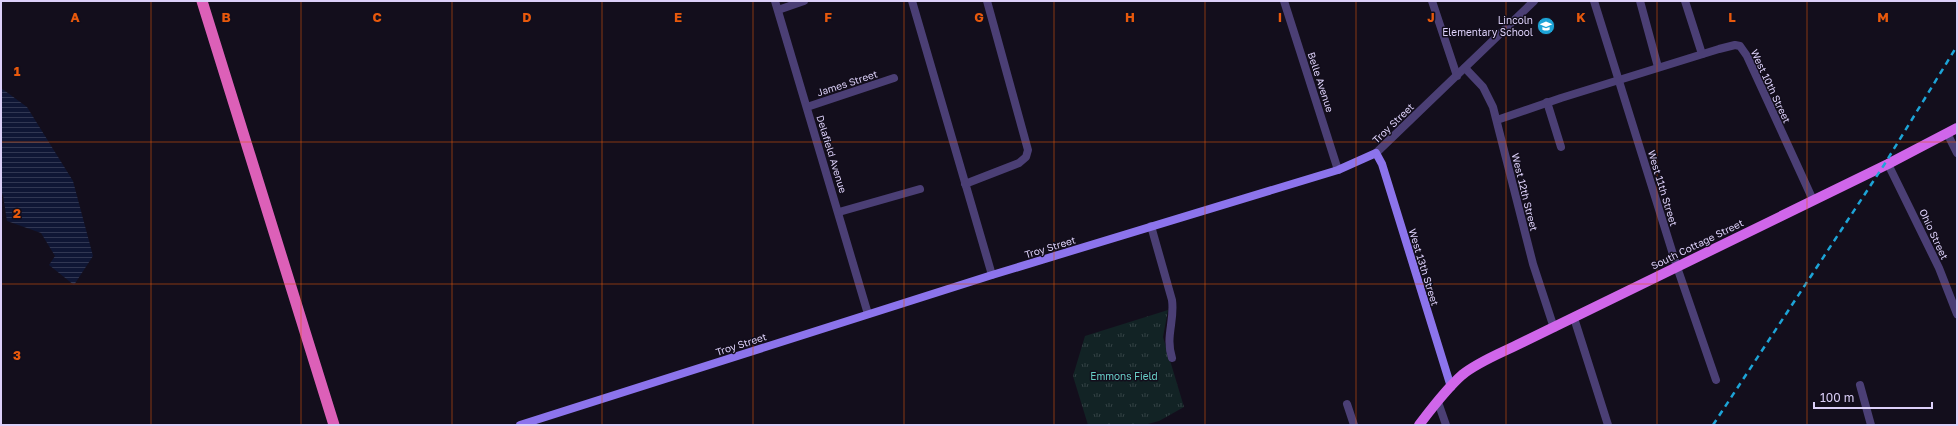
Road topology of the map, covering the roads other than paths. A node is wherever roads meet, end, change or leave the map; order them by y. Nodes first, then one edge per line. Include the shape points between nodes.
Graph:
1 (202, 1) edge
2 (775, 1) edge
3 (804, 1) edge
4 (912, 1) edge
5 (987, 1) edge
6 (1284, 1) edge
7 (1432, 1) edge
8 (1534, 1) edge
9 (1594, 1) edge
10 (1640, 1) edge
11 (1685, 1) edge
12 (778, 10) junction
13 (1702, 54) junction
14 (1658, 67) junction
15 (1465, 68) junction
16 (1457, 76) junction
17 (894, 78) dead end
18 (1619, 79) junction
19 (1547, 102) junction
20 (807, 107) junction
21 (1497, 120) junction
22 (1957, 128) edge
23 (1947, 132) junction
24 (1561, 147) dead end
25 (1376, 153) junction
26 (1957, 153) edge
27 (1888, 164) junction
28 (1338, 170) junction
29 (965, 184) junction
30 (920, 189) dead end
31 (1813, 200) junction
32 (839, 212) junction
33 (1151, 226) junction
34 (1677, 267) junction
35 (992, 275) junction
36 (868, 314) junction
37 (1957, 314) edge
38 (1574, 318) junction
39 (1554, 328) junction
40 (1172, 358) dead end
41 (1716, 380) dead end
42 (1860, 385) dead end
43 (1451, 387) junction
44 (1438, 402) junction
45 (1347, 404) dead end
46 (334, 425) edge
47 (520, 425) edge
48 (1354, 425) edge
49 (1419, 425) edge
50 (1446, 425) edge
51 (1608, 425) edge
52 (1871, 425) edge

1 - 46 highway
2 - 12 street, Delafield Avenue
3 - 12 street
4 - 29 street
5 - 29 street via 1028,150 1026,157 1019,163
6 - 28 street, Belle Avenue
7 - 16 street
8 - 15 street, Troy Street
9 - 18 street, West 11th Street
10 - 14 street
11 - 13 street
12 - 20 street, Delafield Avenue
13 - 14 street, West 10th Street
13 - 31 street, West 10th Street via 1735,45 1743,49
14 - 18 street, West 10th Street
15 - 16 street, Troy Street
15 - 21 street, West 12th Street via 1488,94
16 - 25 street, Troy Street
17 - 20 street, James Street
18 - 19 street, West 10th Street
18 - 34 street, West 11th Street
19 - 21 street, West 10th Street
19 - 24 street
20 - 32 street, Delafield Avenue
21 - 39 street, West 12th Street via 1533,264
22 - 23 main road, South Cottage Street
23 - 26 street
23 - 27 main road, South Cottage Street
25 - 28 main road, Troy Street
25 - 43 main road, West 13th Street via 1382,164
27 - 31 main road, South Cottage Street
27 - 37 street, Ohio Street via 1939,268
28 - 33 main road, Troy Street
29 - 35 street
30 - 32 street
31 - 34 main road, South Cottage Street
32 - 36 street, Delafield Avenue
33 - 35 main road, Troy Street
33 - 40 street via 1172,300 1173,312 1168,342
34 - 38 main road, South Cottage Street
34 - 41 street, West 11th Street
35 - 36 main road, Troy Street
36 - 47 main road, Troy Street
38 - 39 main road, South Cottage Street
38 - 51 street
39 - 43 main road, South Cottage Street via 1471,369
42 - 52 street
43 - 44 main road, South Cottage Street
44 - 49 main road, South Cottage Street
44 - 50 street
45 - 48 street

